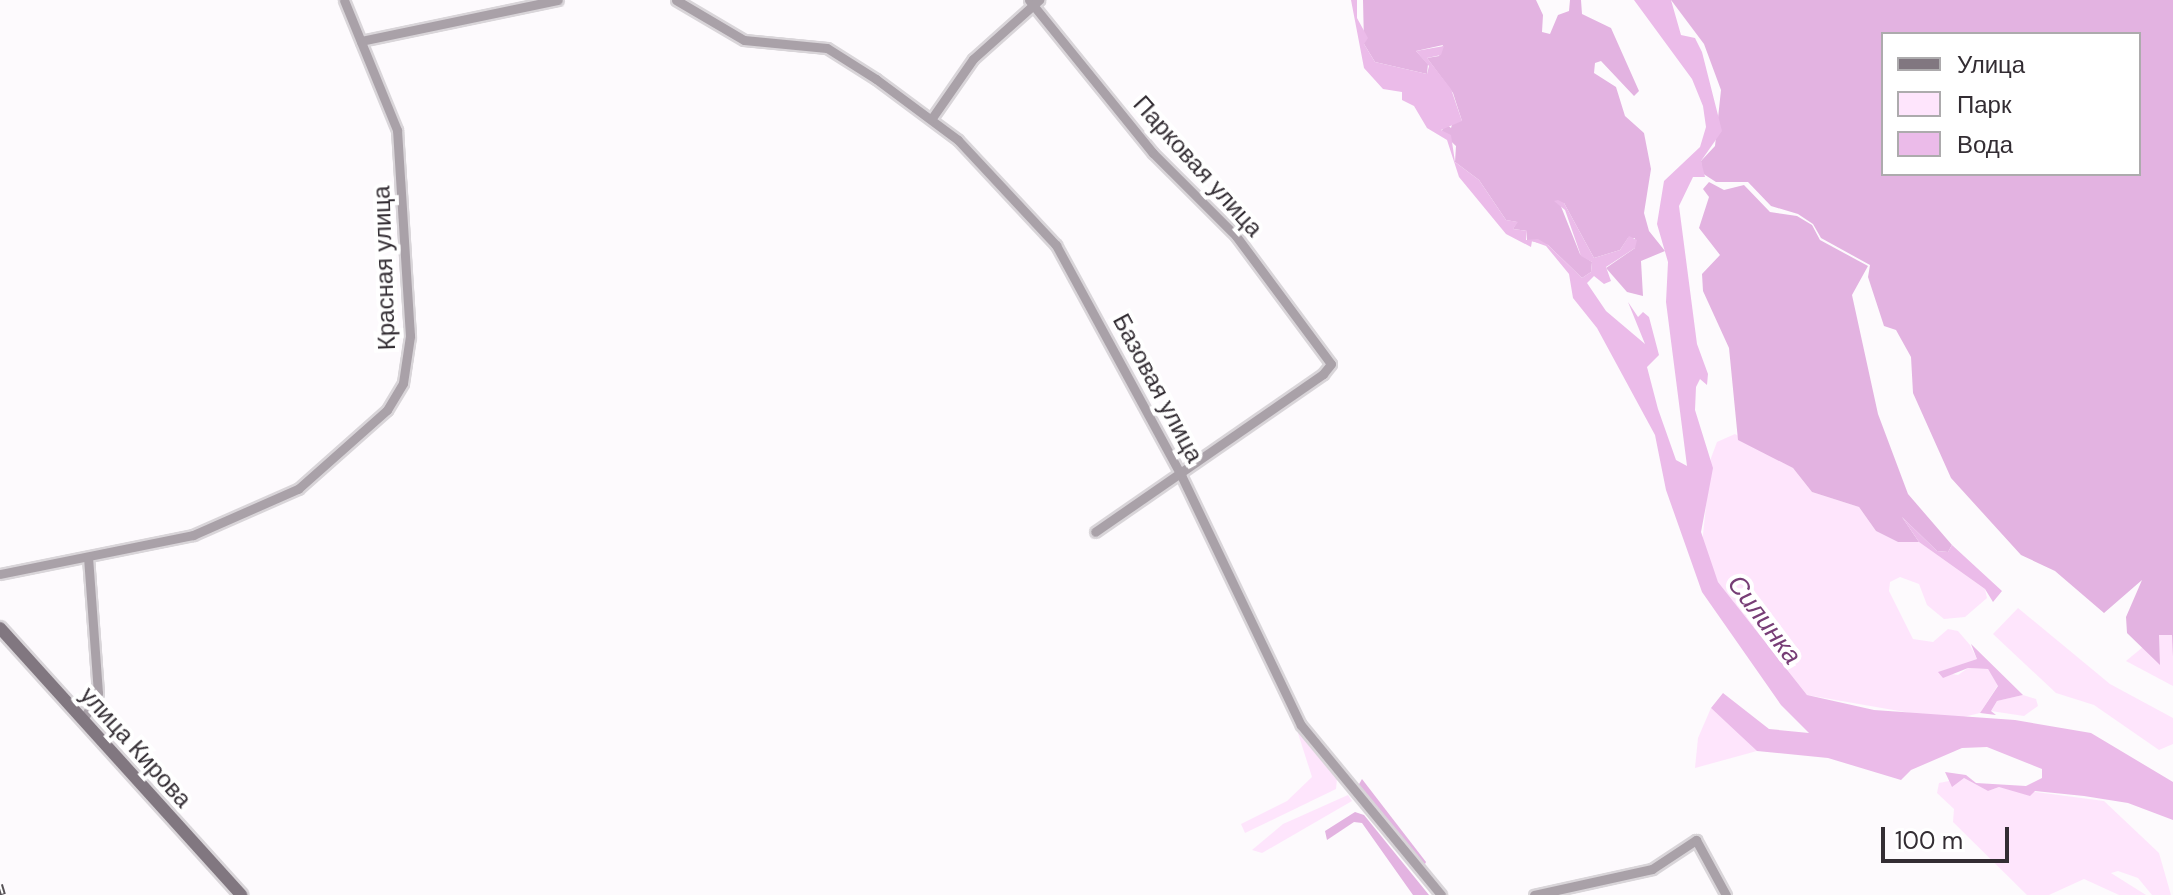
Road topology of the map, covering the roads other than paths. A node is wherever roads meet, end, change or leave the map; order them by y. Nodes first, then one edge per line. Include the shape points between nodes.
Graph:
1 (344, 0) edge
2 (558, 0) edge
3 (676, 0) edge
4 (1033, 1) edge
5 (361, 41) junction
6 (932, 118) junction
7 (1181, 475) junction
8 (1095, 532) dead end
9 (88, 557) junction
10 (0, 574) edge
11 (0, 628) edge
12 (83, 720) junction
13 (241, 895) edge
14 (1441, 895) edge
15 (1534, 895) edge
16 (1726, 895) edge

1 - 5 street, Красная улица
2 - 5 street
3 - 6 street, Базовая улица via 744,40 827,48
4 - 6 street via 973,59
4 - 7 street, Парковая улица via 1137,135 1236,236 1331,364
5 - 9 street, Красная улица via 397,130 410,336 403,383 387,410 352,446 298,489 193,535
6 - 7 street, Базовая улица via 991,171 1072,267
7 - 8 street
7 - 14 street, Базовая улица via 1301,725
9 - 10 street, Красная улица
9 - 12 street via 98,693
11 - 12 main road, улица Кирова
12 - 13 main road, улица Кирова
15 - 16 street via 1652,869 1696,840

